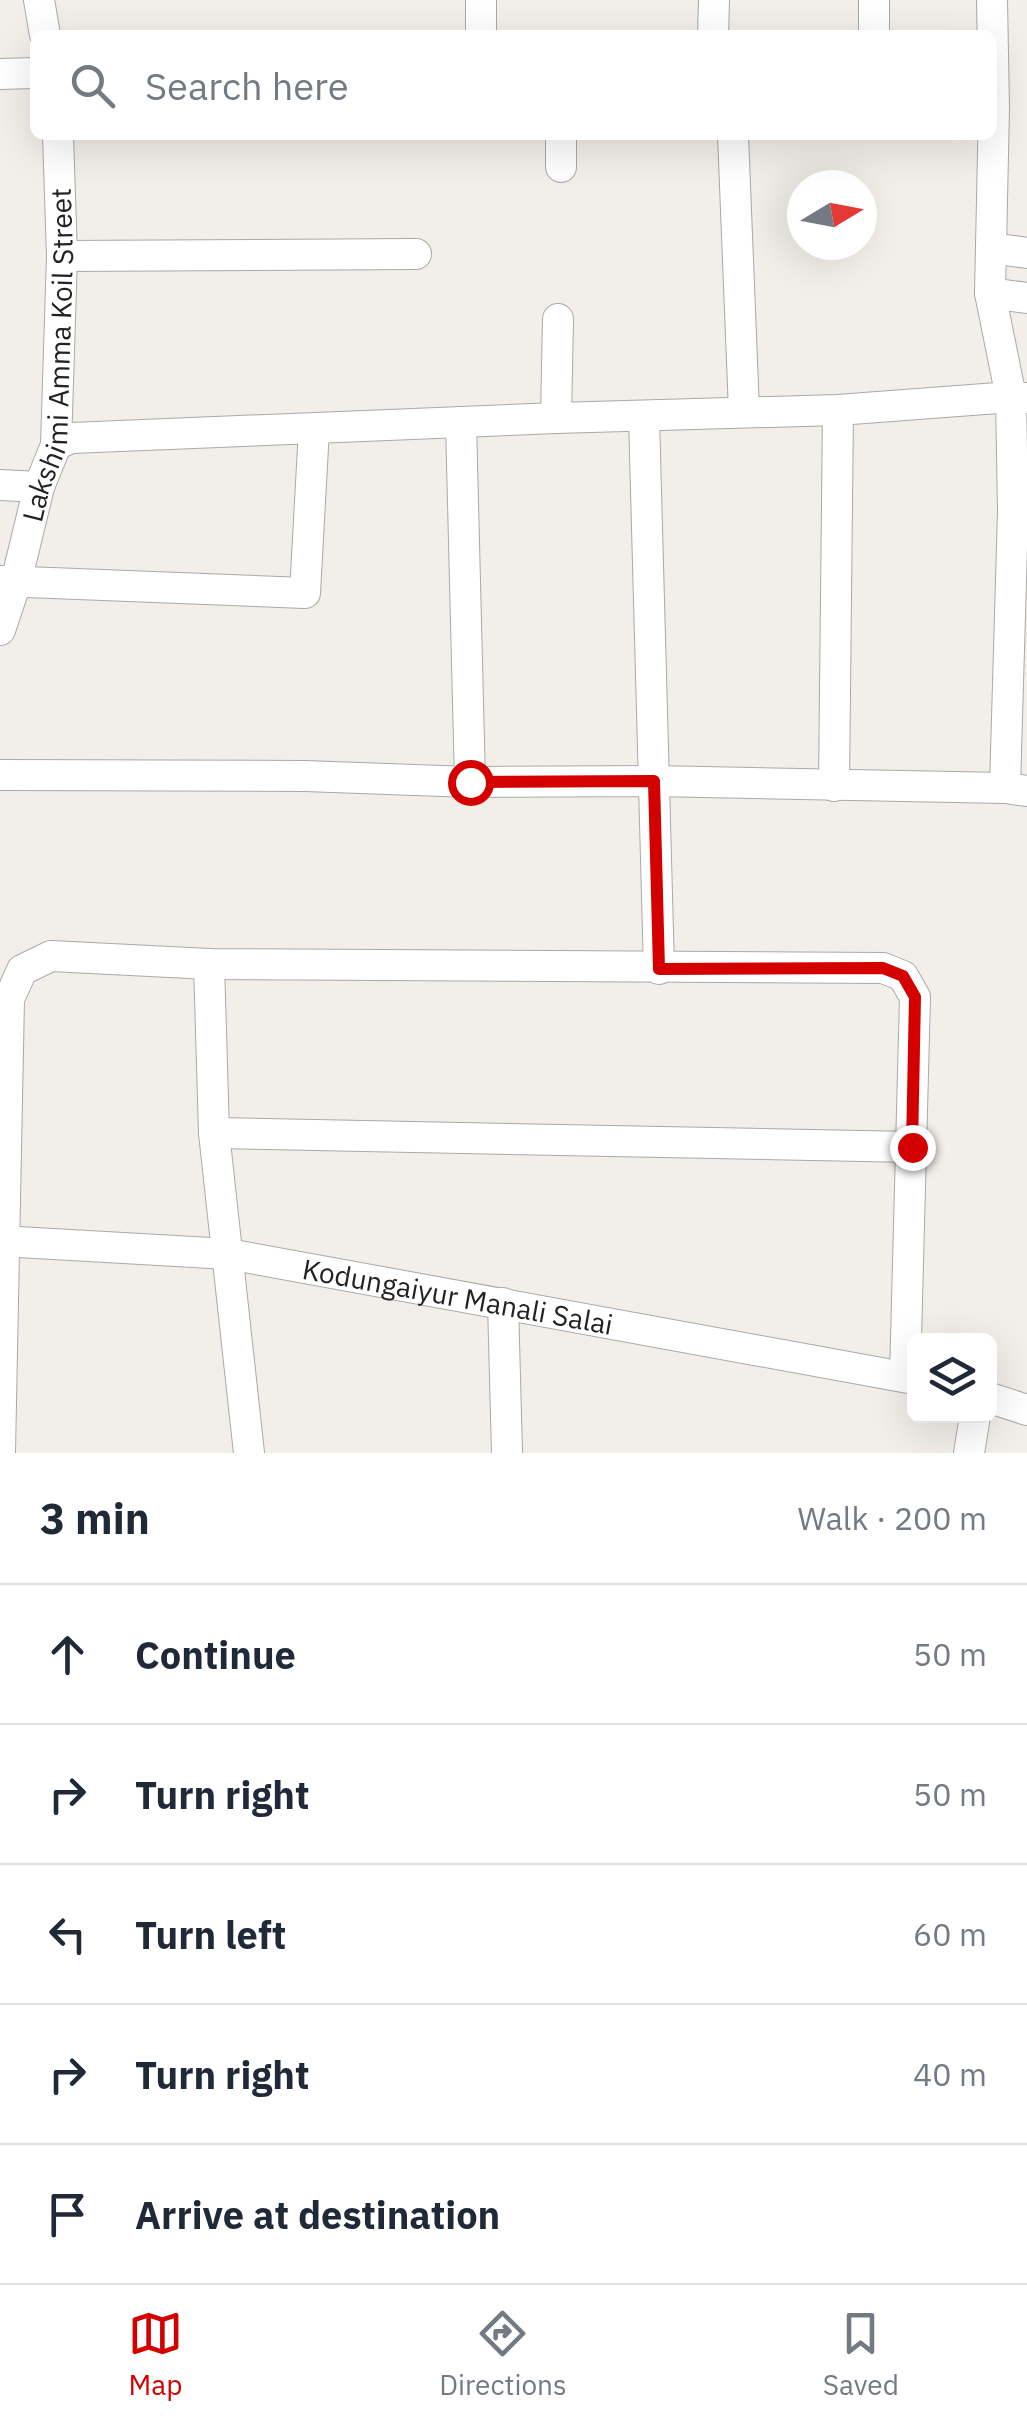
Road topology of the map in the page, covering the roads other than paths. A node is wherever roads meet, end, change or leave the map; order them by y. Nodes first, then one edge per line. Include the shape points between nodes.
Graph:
1 (39, 0) edge
2 (481, 0) edge
3 (714, 0) edge
4 (874, 0) edge
5 (992, 0) edge
6 (44, 30) edge
7 (481, 30) edge
8 (713, 30) edge
9 (874, 30) edge
10 (992, 30) edge
11 (30, 73) edge
12 (0, 74) edge
13 (58, 140) edge
14 (561, 140) edge
15 (733, 140) edge
16 (993, 140) edge
17 (562, 168) dead end
18 (991, 248) junction
19 (1027, 253) edge
20 (416, 254) dead end
21 (62, 256) junction
22 (990, 293) junction
23 (1027, 298) edge
24 (558, 319) dead end
25 (1019, 397) edge
26 (838, 410) junction
27 (744, 411) junction
28 (644, 416) junction
29 (556, 418) junction
30 (460, 422) junction
31 (314, 429) junction
32 (56, 445) junction
33 (0, 485) edge
34 (39, 488) junction
35 (1019, 564) edge
36 (8, 581) edge
37 (0, 630) edge
38 (0, 775) edge
39 (654, 781) junction
40 (470, 782) junction
41 (834, 786) junction
42 (1016, 790) edge
43 (210, 964) junction
44 (659, 969) junction
45 (214, 1133) junction
46 (912, 1147) junction
47 (1, 1241) edge
48 (228, 1254) junction
49 (502, 1304) junction
50 (910, 1333) edge
51 (907, 1377) edge
52 (997, 1400) edge
53 (1027, 1410) edge
54 (974, 1423) edge
55 (0, 1453) edge
56 (249, 1453) edge
57 (507, 1453) edge
58 (969, 1453) edge

1 - 6 street
2 - 7 street
3 - 8 street
4 - 9 street
5 - 10 street
11 - 12 street
13 - 21 street, Lakshimi Amma Koil Street
14 - 17 street
15 - 27 street
16 - 18 street
18 - 19 street
18 - 22 street
20 - 21 street
21 - 32 street, Lakshimi Amma Koil Street
22 - 23 street
22 - 25 street
24 - 29 street
25 - 26 street
25 - 35 street
26 - 27 street
26 - 41 street
27 - 28 street
28 - 29 street
28 - 39 street
29 - 30 street
30 - 31 street
30 - 40 street
31 - 32 street via 70,438
31 - 36 street via 305,593
32 - 34 street, Lakshimi Amma Koil Street
33 - 34 street
34 - 36 street, Lakshimi Amma Koil Street
35 - 42 street
36 - 37 street, Lakshimi Amma Koil Street
38 - 40 street
39 - 40 street
39 - 41 street
39 - 44 street
41 - 42 street
43 - 44 street
43 - 45 street
43 - 47 street via 51,956 22,970 9,999
44 - 46 street via 883,968 903,976 915,997
45 - 46 street
45 - 48 street
46 - 50 street
47 - 48 street, Kodungaiyur Manali Salai
47 - 55 street
48 - 49 street, Kodungaiyur Manali Salai
48 - 56 street
49 - 51 street, Kodungaiyur Manali Salai
49 - 57 street
52 - 53 street
54 - 58 street

